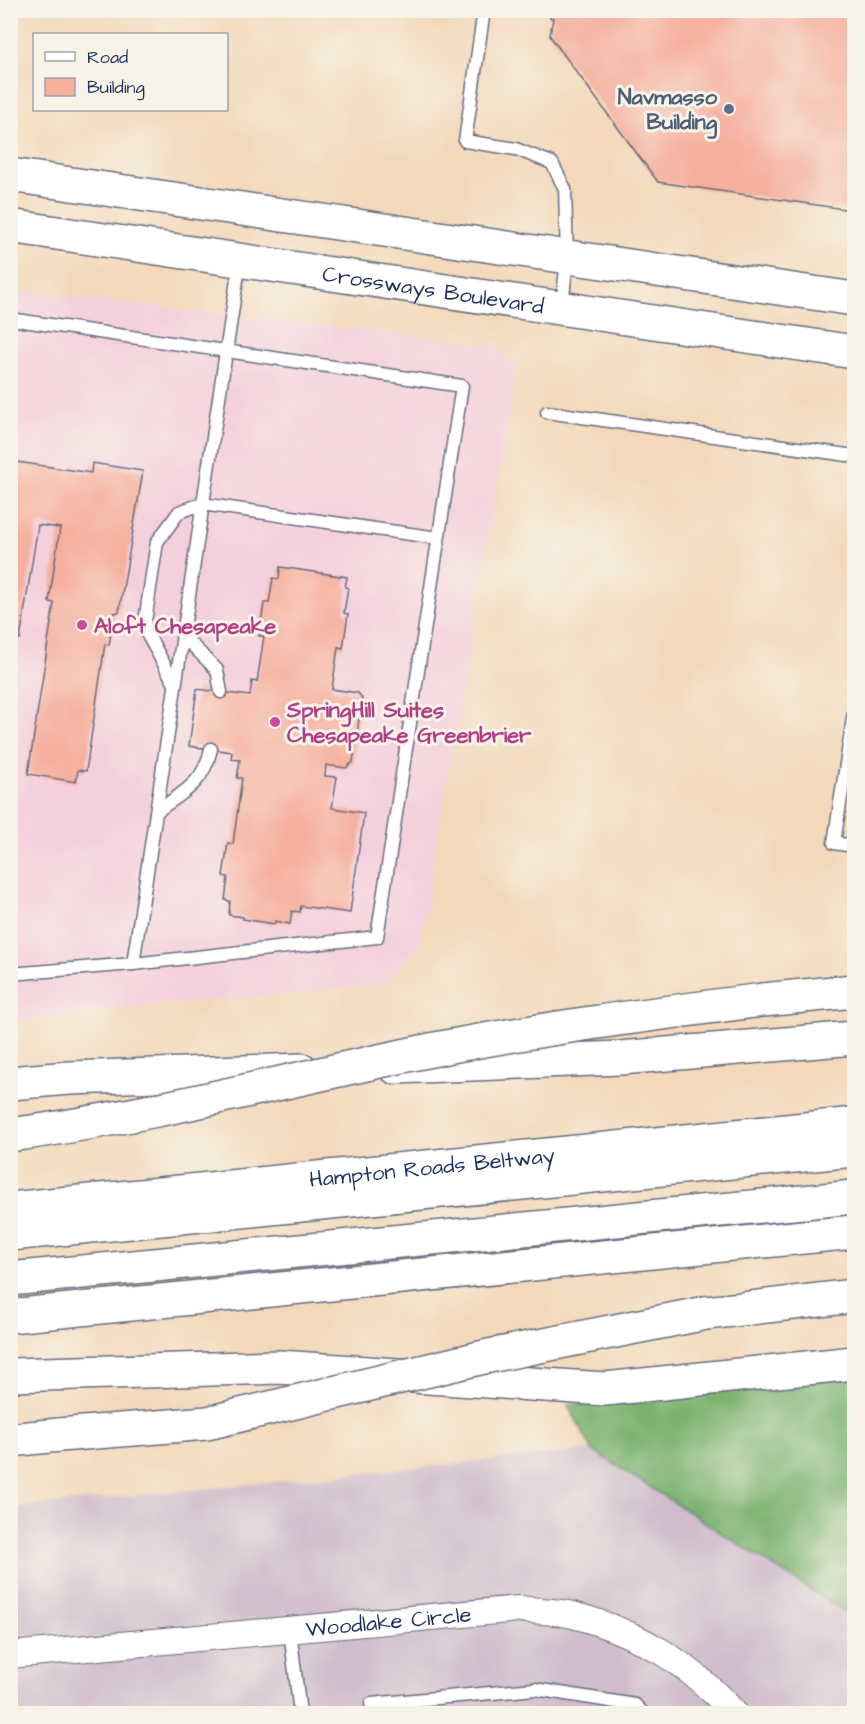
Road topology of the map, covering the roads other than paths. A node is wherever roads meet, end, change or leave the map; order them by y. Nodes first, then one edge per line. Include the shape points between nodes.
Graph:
1 (484, 10) edge
2 (10, 175) edge
3 (10, 226) edge
4 (567, 258) junction
5 (241, 259) junction
6 (855, 299) edge
7 (562, 308) junction
8 (10, 319) edge
9 (226, 349) junction
10 (855, 352) edge
11 (547, 412) dead end
12 (855, 456) edge
13 (202, 504) junction
14 (438, 538) junction
15 (182, 635) junction
16 (175, 684) junction
17 (220, 692) dead end
18 (855, 712) edge
19 (211, 749) dead end
20 (156, 812) junction
21 (855, 846) edge
22 (133, 964) junction
23 (10, 974) edge
24 (855, 991) edge
25 (855, 1038) edge
26 (10, 1083) edge
27 (855, 1124) edge
28 (10, 1135) edge
29 (855, 1150) edge
30 (855, 1197) edge
31 (10, 1209) edge
32 (855, 1232) edge
33 (10, 1234) edge
34 (10, 1280) edge
35 (855, 1296) edge
36 (10, 1316) edge
37 (855, 1363) edge
38 (178, 1370) junction
39 (10, 1375) edge
40 (10, 1389) edge
41 (10, 1440) edge
42 (290, 1630) junction
43 (10, 1655) edge
44 (370, 1704) dead end
45 (300, 1713) edge
46 (644, 1713) edge
47 (735, 1713) edge

1 - 4 lane via 465,141 516,149 552,163 565,189
2 - 4 main road
3 - 5 main road, Crossways Boulevard
4 - 6 main road
4 - 7 lane
5 - 7 main road, Crossways Boulevard
5 - 9 lane
7 - 10 main road, Crossways Boulevard
8 - 9 lane
9 - 13 lane
9 - 14 lane via 462,386
11 - 12 lane
13 - 14 lane
13 - 15 lane
13 - 16 lane via 178,512 157,542 155,552 144,628
14 - 22 lane via 377,937
15 - 16 lane
15 - 17 lane via 217,670
16 - 20 lane
18 - 21 lane via 834,843
19 - 20 lane via 207,766 195,783
20 - 22 lane
22 - 23 lane
24 - 28 main road, bridge via 606,1020 437,1049 148,1112
25 - 26 main road via 620,1058
27 - 31 main road, Hampton Roads Beltway
29 - 33 main road
30 - 34 main road
32 - 36 main road
35 - 41 main road, bridge via 706,1313 483,1357 207,1423
37 - 38 main road via 605,1389 279,1367
38 - 39 main road
38 - 40 main road
42 - 43 street, Woodlake Circle
42 - 45 lane
42 - 47 street, Woodlake Circle via 519,1609 571,1615 619,1630 672,1657
44 - 46 lane via 535,1689 634,1705

